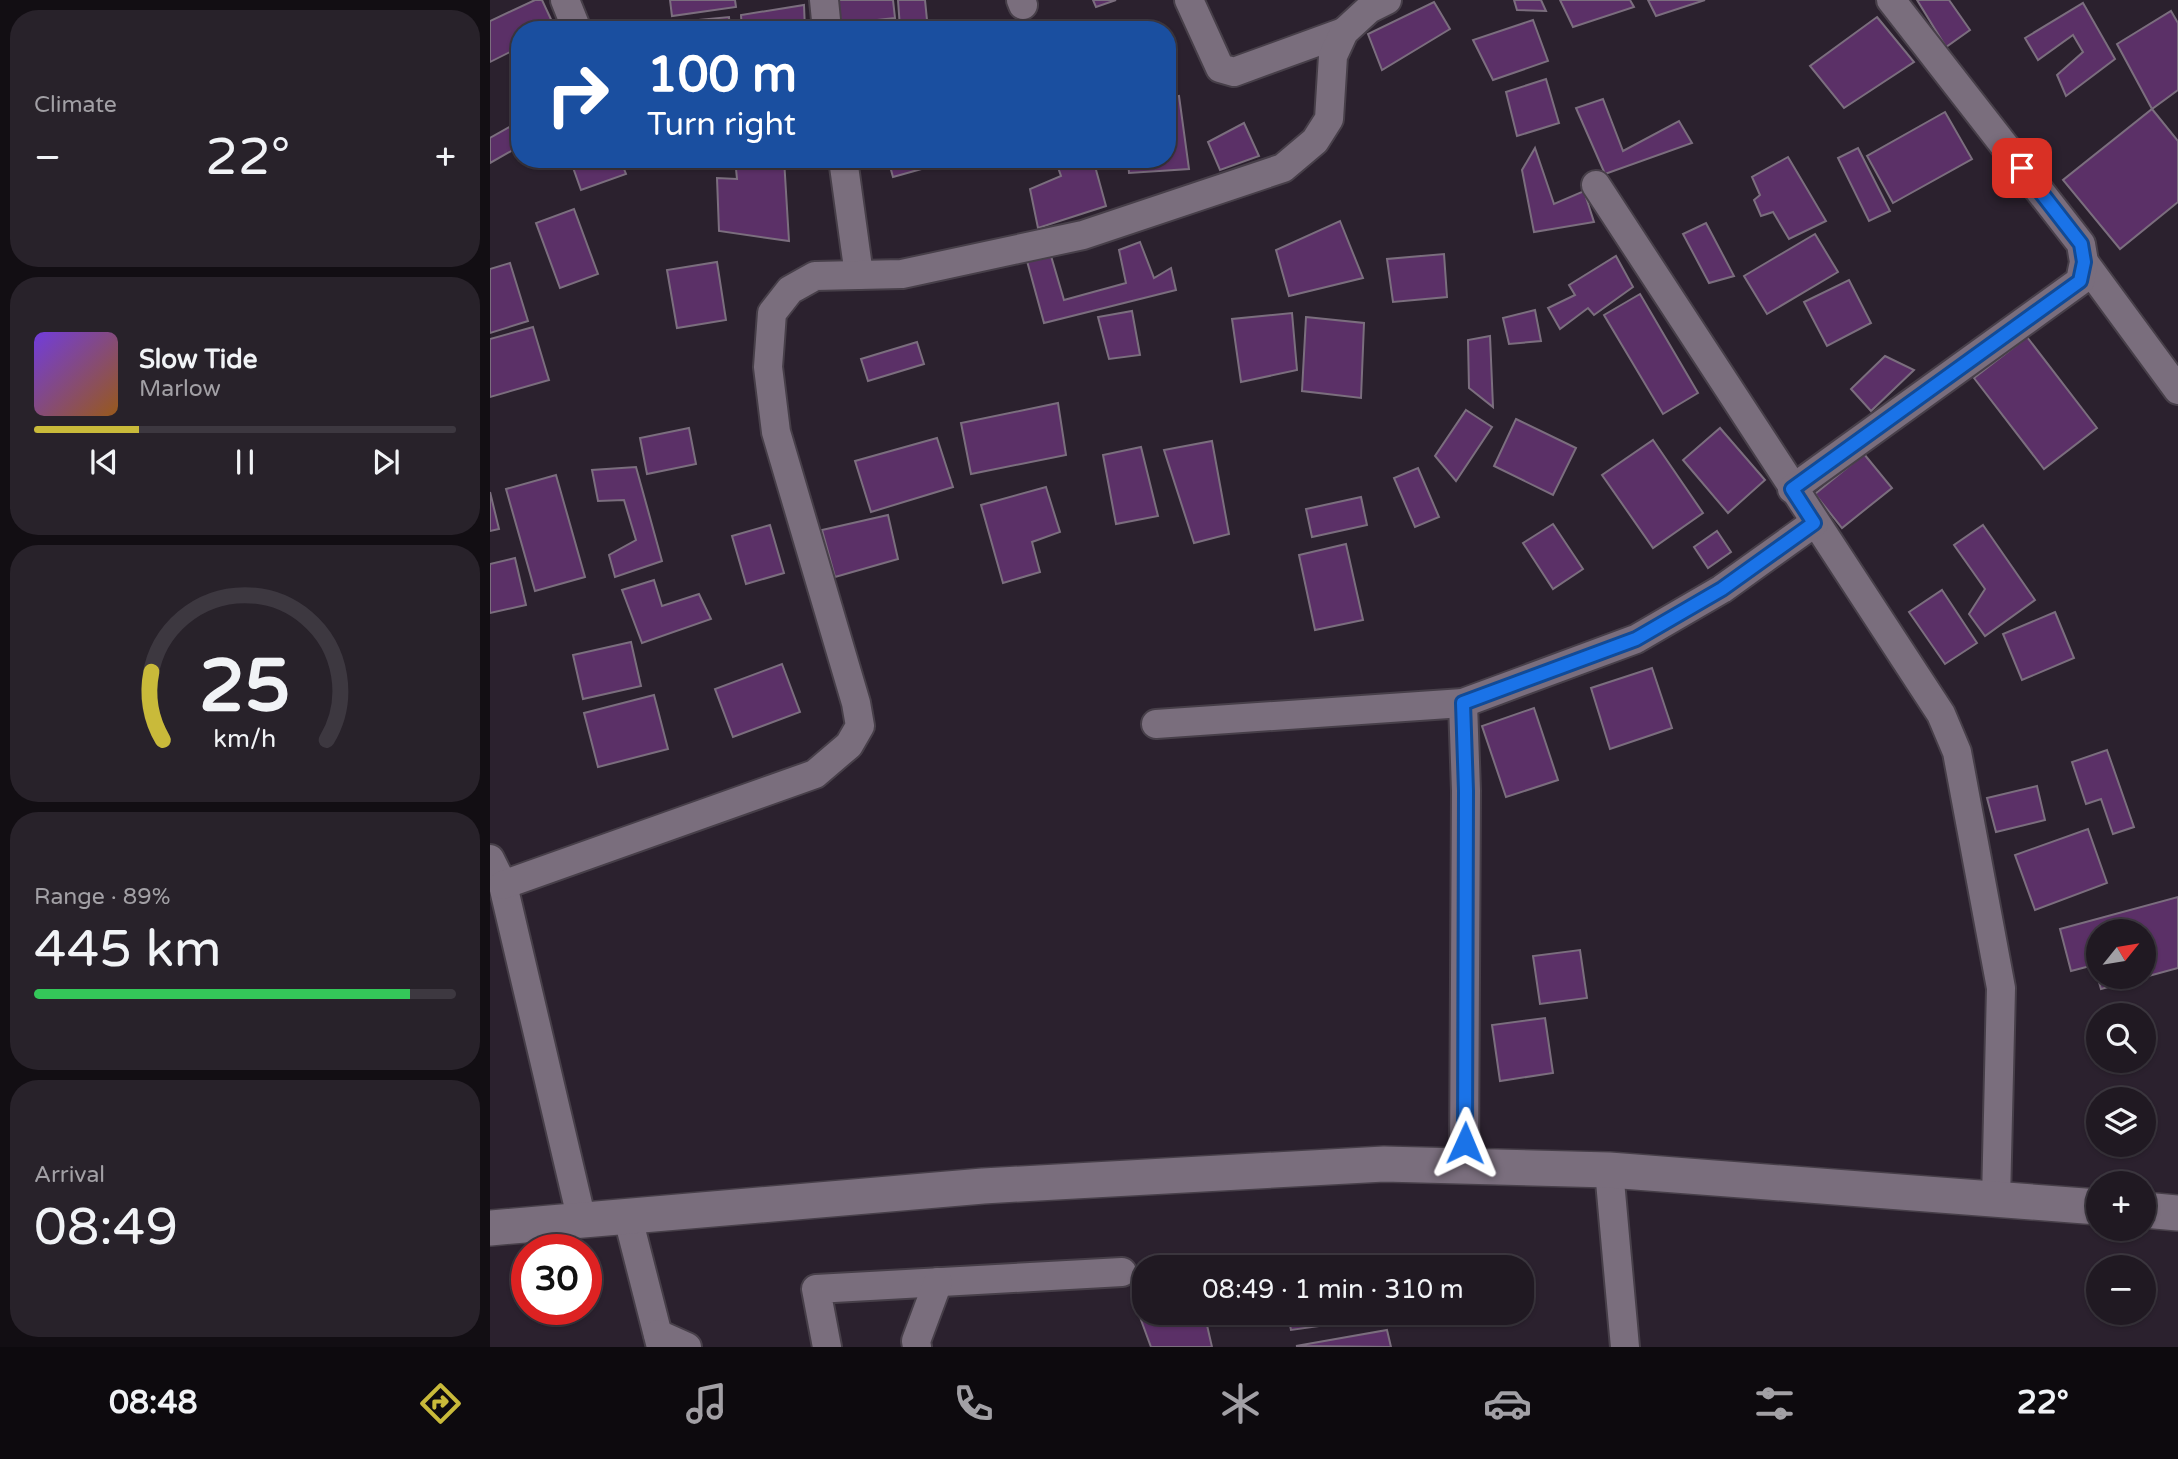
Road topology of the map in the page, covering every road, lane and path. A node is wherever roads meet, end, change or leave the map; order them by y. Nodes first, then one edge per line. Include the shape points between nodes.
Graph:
1 (565, 0) edge
2 (824, 0) edge
3 (1189, 0) edge
4 (1891, 0) edge
5 (1373, 3) edge
6 (573, 21) edge
7 (826, 21) edge
8 (1344, 32) junction
9 (845, 168) edge
10 (1596, 185) dead end
11 (2084, 262) junction
12 (859, 275) junction
13 (2178, 390) edge
14 (1792, 489) junction
15 (1814, 523) junction
16 (1463, 703) junction
17 (1156, 724) dead end
18 (490, 859) edge
19 (503, 885) junction
20 (1464, 1166) junction
21 (1609, 1170) junction
22 (1996, 1200) junction
23 (2086, 1206) edge
24 (2156, 1211) edge
25 (2178, 1213) edge
26 (628, 1218) junction
27 (582, 1221) junction
28 (490, 1228) edge
29 (1122, 1272) dead end
30 (938, 1283) junction
31 (660, 1340) edge
32 (687, 1347) edge
33 (827, 1347) edge
34 (917, 1347) edge
35 (1625, 1347) edge

1 - 6 street
2 - 7 street
3 - 8 street via 1212,56 1220,68 1234,72
4 - 11 street via 2081,244
5 - 8 street
8 - 12 street via 1334,56 1329,119 1315,141 1283,167 1083,236 902,274
9 - 12 street
10 - 14 street
11 - 13 street
11 - 14 street via 2080,281
12 - 19 street via 815,276 790,290 772,313 768,367 776,432 856,703 860,726 849,746 815,774
14 - 15 street
15 - 16 street via 1722,589 1636,639
15 - 22 street via 1941,715 1956,752 2001,988
16 - 17 street
16 - 20 street
18 - 19 street
19 - 27 street
20 - 21 street
20 - 26 street via 1384,1164 983,1186
21 - 22 street
21 - 35 street
22 - 23 street
24 - 25 street
26 - 27 street
26 - 31 street
27 - 28 street
29 - 30 street
30 - 33 street via 816,1289
30 - 34 street
31 - 32 street

